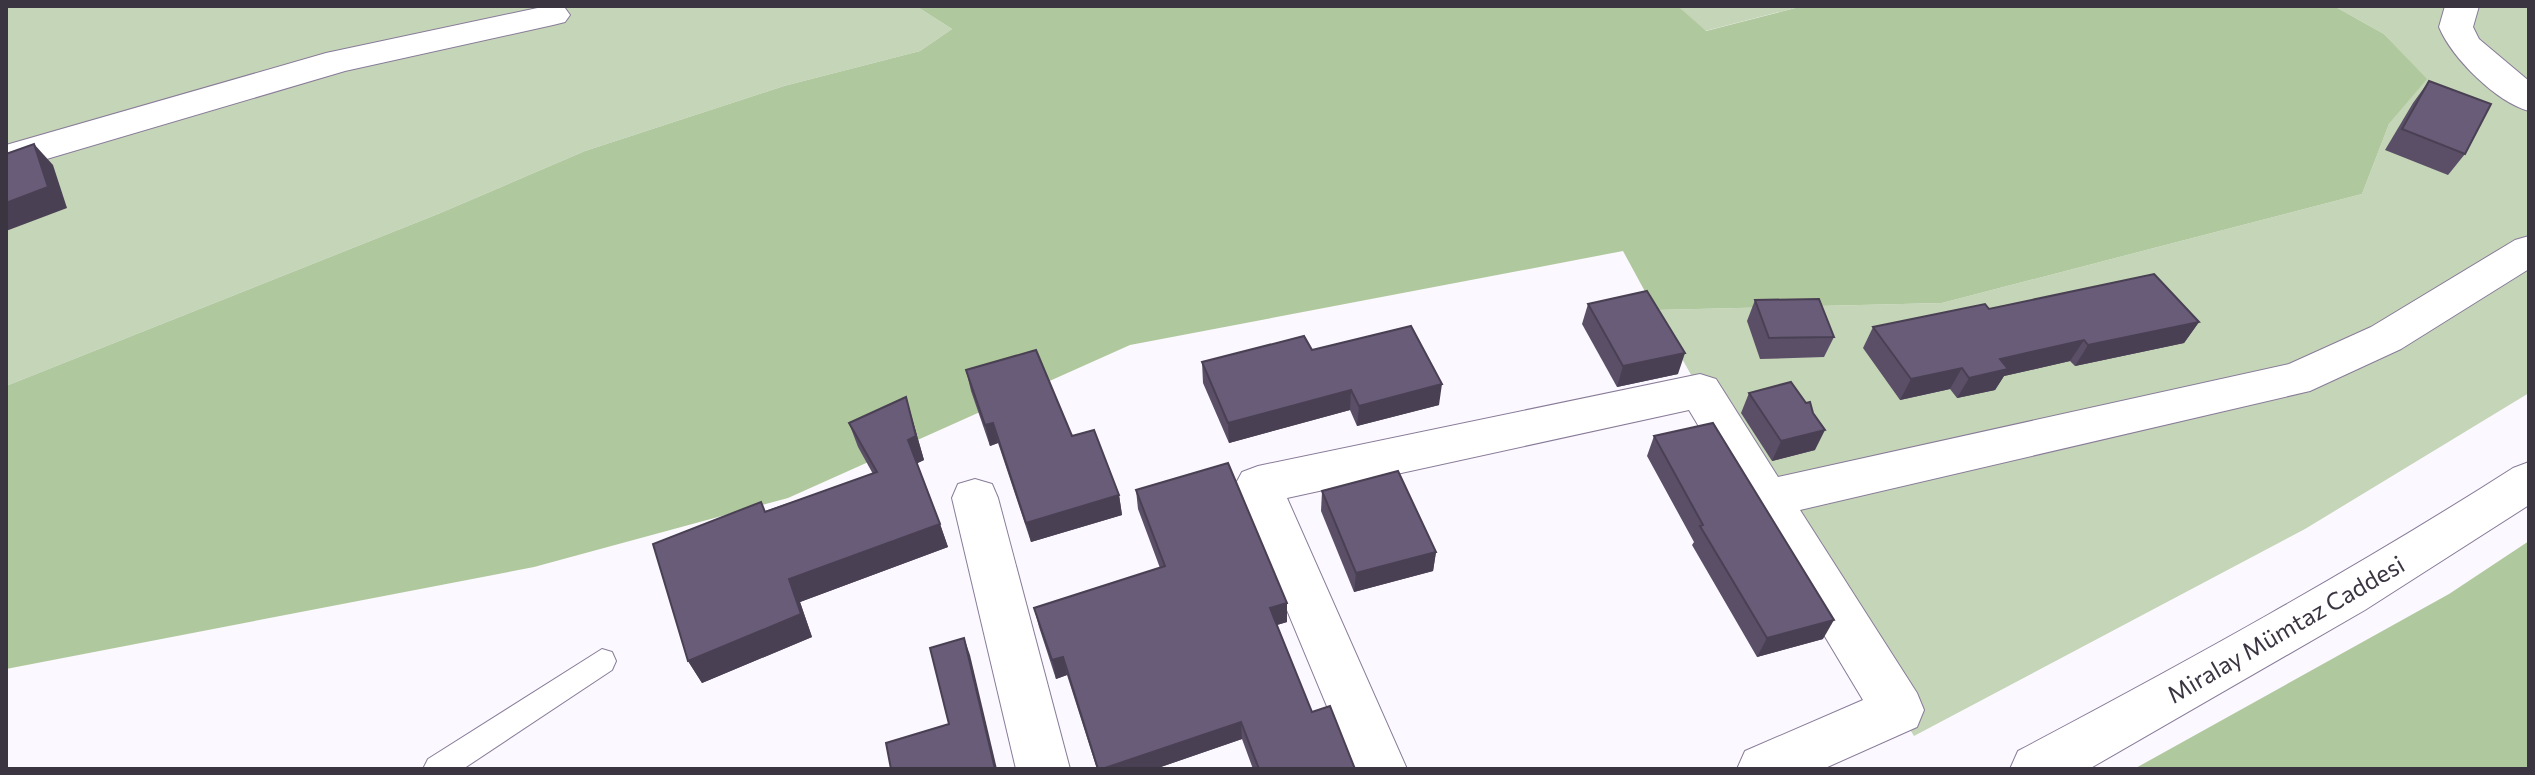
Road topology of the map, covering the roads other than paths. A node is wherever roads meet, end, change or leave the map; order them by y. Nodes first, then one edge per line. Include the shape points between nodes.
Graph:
1 (2462, 6) edge
2 (553, 15) dead end
3 (2529, 99) edge
4 (6, 158) edge
5 (2529, 250) edge
6 (2529, 481) edge
7 (975, 498) dead end
8 (1766, 499) junction
9 (602, 661) dead end
10 (438, 769) edge
11 (1043, 769) edge
12 (1380, 769) edge
13 (1764, 769) edge
14 (2037, 769) edge

1 - 3 street via 2456,27 2463,43
2 - 4 street via 339,61
5 - 8 street via 2426,317 2343,362 2295,379
6 - 14 street, Miralay Mümtaz Caddesi via 2310,618
7 - 11 street
8 - 12 street via 1700,391 1258,485
8 - 13 street via 1898,710
9 - 10 lane

